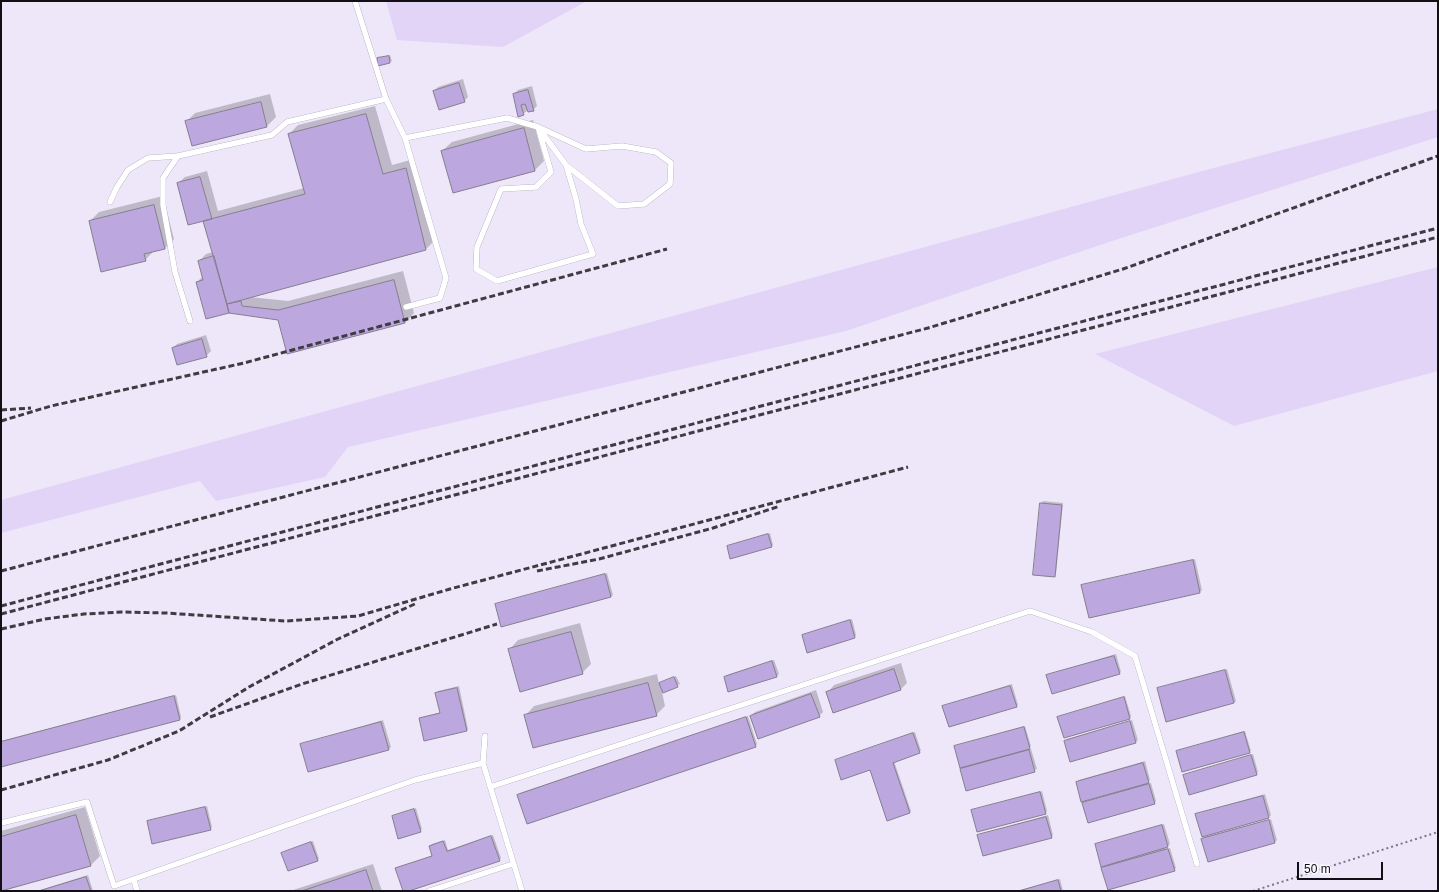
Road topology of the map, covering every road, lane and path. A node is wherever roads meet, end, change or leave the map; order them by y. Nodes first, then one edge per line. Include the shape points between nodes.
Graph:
1 (355, 1) edge
2 (386, 99) junction
3 (538, 127) junction
4 (405, 138) junction
5 (178, 156) junction
6 (566, 165) junction
7 (110, 202) dead end
8 (406, 307) dead end
9 (190, 321) dead end
10 (485, 736) dead end
11 (483, 763) junction
12 (490, 787) junction
13 (1, 823) edge
14 (1438, 832) edge
15 (513, 864) junction
16 (1197, 864) dead end
17 (134, 880) junction
18 (137, 891) edge
19 (429, 891) edge
20 (522, 891) edge
21 (1253, 891) edge

1 - 2 lane
2 - 4 lane
2 - 5 lane via 288,122 272,135
3 - 4 lane via 507,118
3 - 6 lane
3 - 6 lane via 586,149 622,146 656,152 671,163 670,184 644,204 618,206
3 - 6 lane via 551,172 536,187 500,189 477,247 476,269 497,281 593,254 581,224
4 - 8 lane via 446,278 440,298
5 - 7 lane via 148,158 128,170
5 - 9 lane via 163,178 163,205 175,272
10 - 11 lane
11 - 12 lane
11 - 17 lane via 415,780
12 - 15 lane
12 - 16 lane via 1030,611 1092,632 1135,656
13 - 17 lane via 88,802 114,886
14 - 21 path
15 - 19 lane
15 - 20 lane
17 - 18 lane

